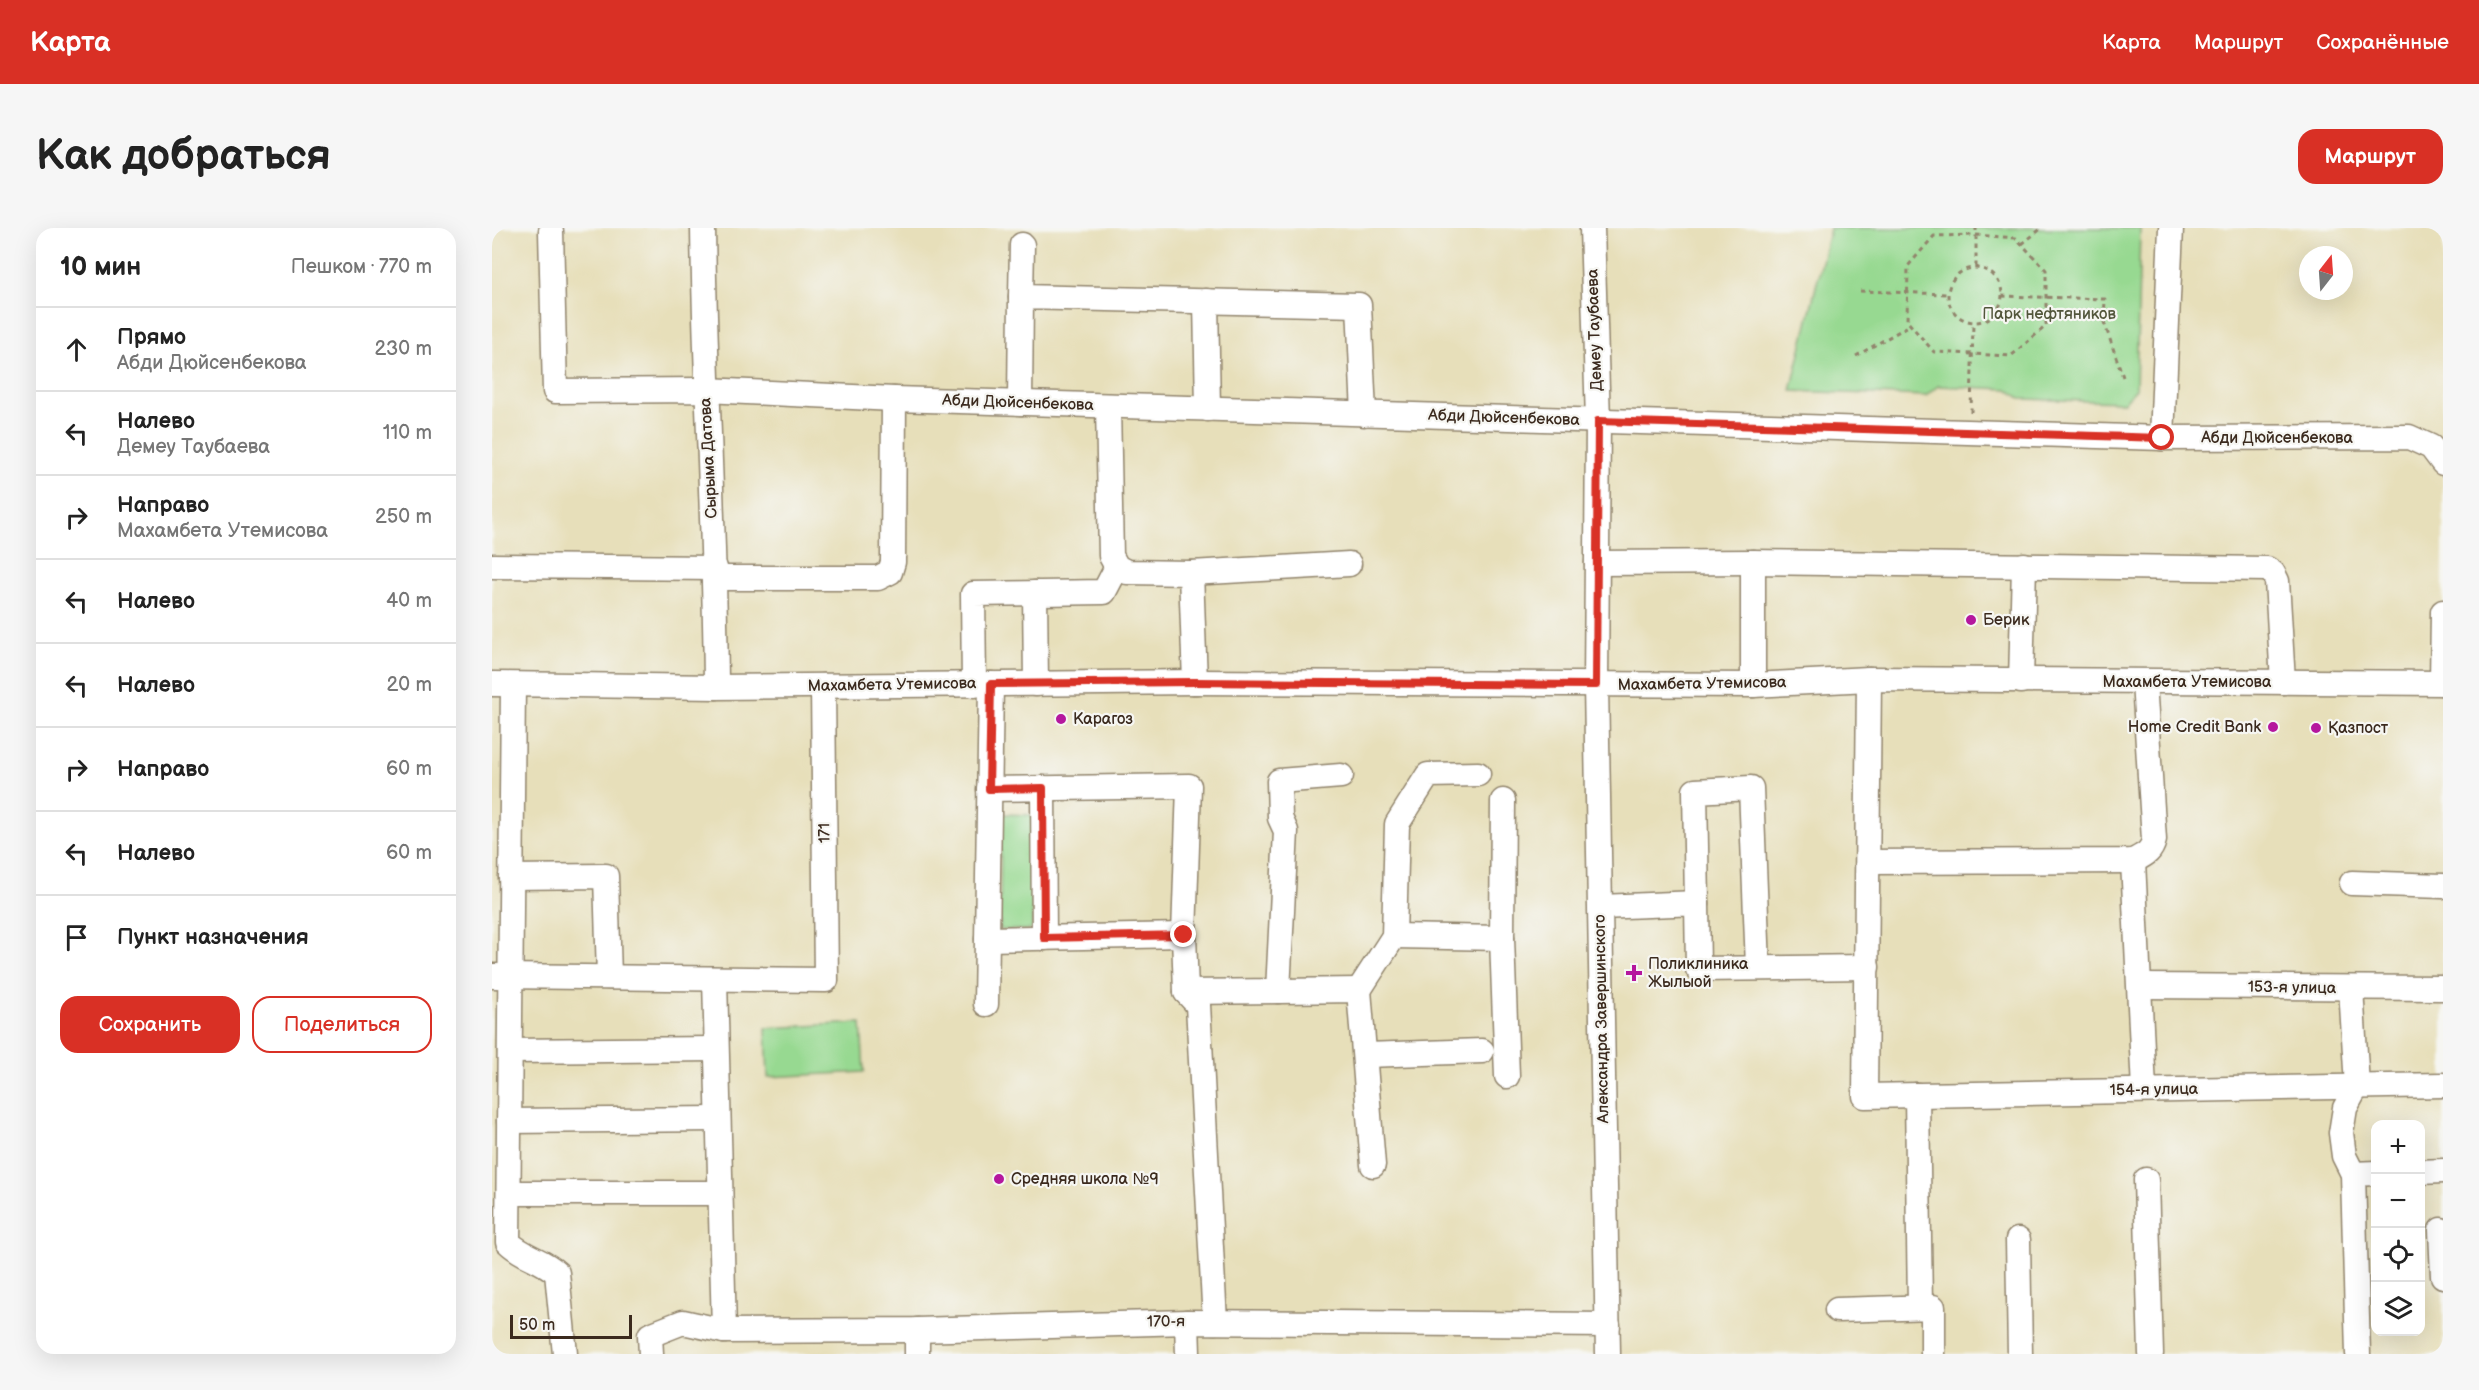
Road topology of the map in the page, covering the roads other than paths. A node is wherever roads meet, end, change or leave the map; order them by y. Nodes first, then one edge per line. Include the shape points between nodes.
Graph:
1 (703, 228) edge
2 (1592, 228) edge
3 (2171, 228) edge
4 (551, 231) dead end
5 (1022, 245) dead end
6 (1021, 297) junction
7 (1206, 301) junction
8 (706, 390) junction
9 (894, 399) junction
10 (1020, 403) junction
11 (1108, 406) junction
12 (1208, 409) junction
13 (1364, 414) junction
14 (1598, 421) junction
15 (2162, 438) junction
16 (2443, 463) edge
17 (1753, 562) junction
18 (1597, 563) junction
19 (1348, 564) dead end
20 (2024, 565) junction
21 (492, 566) edge
22 (1117, 567) junction
23 (715, 573) junction
24 (1191, 573) junction
25 (1035, 593) junction
26 (2443, 612) edge
27 (1869, 680) junction
28 (2021, 681) junction
29 (1195, 682) junction
30 (2144, 682) junction
31 (2283, 682) junction
32 (2442, 683) edge
33 (502, 684) edge
34 (982, 684) junction
35 (1036, 684) junction
36 (1596, 685) junction
37 (1753, 685) junction
38 (823, 686) junction
39 (716, 687) junction
40 (502, 715) edge
41 (1478, 774) dead end
42 (1341, 776) dead end
43 (502, 788) edge
44 (1043, 788) junction
45 (989, 789) junction
46 (1503, 801) dead end
47 (2133, 861) junction
48 (1868, 862) junction
49 (511, 877) junction
50 (2352, 883) dead end
51 (2443, 886) edge
52 (1697, 903) junction
53 (1600, 907) junction
54 (1184, 935) junction
55 (1394, 936) junction
56 (1044, 938) junction
57 (1502, 938) junction
58 (987, 939) junction
59 (1758, 967) junction
60 (1867, 967) junction
61 (501, 976) edge
62 (609, 977) junction
63 (715, 979) junction
64 (2141, 986) junction
65 (2351, 988) junction
66 (2443, 988) edge
67 (1359, 990) junction
68 (1278, 991) junction
69 (1186, 992) junction
70 (986, 1004) dead end
71 (715, 1050) junction
72 (510, 1051) junction
73 (1482, 1051) dead end
74 (1366, 1055) junction
75 (1507, 1076) dead end
76 (2443, 1084) edge
77 (2357, 1086) junction
78 (2144, 1090) junction
79 (1917, 1095) junction
80 (716, 1119) junction
81 (504, 1128) edge
82 (1373, 1165) dead end
83 (2443, 1171) edge
84 (2425, 1172) edge
85 (2365, 1173) edge
86 (2146, 1180) dead end
87 (509, 1193) junction
88 (719, 1193) junction
89 (2435, 1230) edge
90 (2365, 1232) edge
91 (2018, 1240) dead end
92 (2443, 1276) edge
93 (1920, 1307) junction
94 (1837, 1310) dead end
95 (1187, 1322) junction
96 (1215, 1322) junction
97 (1608, 1325) junction
98 (917, 1330) junction
99 (724, 1331) junction
100 (565, 1354) edge
101 (651, 1354) edge
102 (917, 1354) edge
103 (1188, 1354) edge
104 (1608, 1354) edge
105 (1933, 1354) edge
106 (2020, 1354) edge
107 (2151, 1354) edge
108 (2358, 1354) edge

1 - 8 street, Сырыма Датова
2 - 14 street, Демеу Таубаева
3 - 15 street
4 - 8 street, Абди Дюйсенбекова via 555,391
5 - 6 street
6 - 7 street
6 - 10 street
7 - 12 street
7 - 13 street via 1359,305
8 - 9 street, Абди Дюйсенбекова
8 - 23 street, Сырыма Датова
9 - 10 street, Абди Дюйсенбекова
9 - 23 street via 890,572 878,578
10 - 11 street, Абди Дюйсенбекова
11 - 12 street, Абди Дюйсенбекова
11 - 22 street via 1111,556
12 - 13 street, Абди Дюйсенбекова
13 - 14 street, Абди Дюйсенбекова
14 - 15 street, Абди Дюйсенбекова
14 - 18 street, Демеу Таубаева
15 - 16 street, Абди Дюйсенбекова via 2409,437 2432,447
17 - 18 street
17 - 20 street
17 - 37 street
18 - 36 street, Демеу Таубаева
19 - 24 street
20 - 28 street
20 - 31 street via 2267,569 2277,581
21 - 23 street
22 - 24 street via 1127,572
22 - 25 street via 1104,592
23 - 39 street, Сырыма Датова
24 - 29 street
25 - 34 street via 973,594
25 - 35 street
26 - 32 street
27 - 28 street, Махамбета Утемисова
27 - 37 street, Махамбета Утемисова
27 - 48 street
28 - 30 street, Махамбета Утемисова
29 - 35 street, Махамбета Утемисова
29 - 36 street, Махамбета Утемисова
30 - 31 street, Махамбета Утемисова
30 - 47 street via 2154,840 2152,850
31 - 32 street, Махамбета Утемисова
33 - 39 street, Махамбета Утемисова
33 - 40 street
34 - 35 street, Махамбета Утемисова
34 - 38 street, Махамбета Утемисова
34 - 45 street
36 - 37 street, Махамбета Утемисова
36 - 53 street, Александра Завершинского
38 - 39 street, Махамбета Утемисова
38 - 63 street, 171 via 826,980
40 - 43 street
41 - 55 street via 1428,775 1397,824
42 - 68 street via 1279,781 1281,818 1286,831
43 - 49 street
44 - 45 street
44 - 54 street via 1189,786
44 - 56 street
45 - 58 street
46 - 57 street
47 - 48 street
47 - 64 street
48 - 60 street
49 - 61 street
49 - 62 street via 606,876
50 - 51 street
52 - 53 street
52 - 59 street via 1698,969
52 - 59 street via 1695,791 1751,788
53 - 97 street, Александра Завершинского
54 - 56 street
54 - 69 street
55 - 57 street
55 - 67 street
56 - 58 street
57 - 75 street
58 - 70 street
59 - 60 street
60 - 79 street, 154-я улица via 1865,1096
61 - 62 street
61 - 72 street
62 - 63 street
63 - 71 street
64 - 65 street, 153-я улица
64 - 78 street
65 - 66 street, 153-я улица
65 - 77 street
67 - 68 street
67 - 74 street
68 - 69 street
69 - 96 street via 1198,1005
71 - 72 street
71 - 80 street
72 - 81 street
73 - 74 street
74 - 82 street
76 - 77 street, 154-я улица
77 - 78 street, 154-я улица
77 - 85 street via 2345,1108 2341,1133 2344,1156
78 - 79 street, 154-я улица
79 - 93 street
80 - 81 street
80 - 88 street
81 - 87 street
83 - 84 street
85 - 90 street
86 - 107 street
87 - 88 street
87 - 100 street via 508,1242 520,1253 547,1263 557,1273
88 - 99 street
89 - 92 street
90 - 108 street
91 - 106 street
93 - 94 street
93 - 105 street via 1933,1307
95 - 96 street, 170-я
95 - 98 street, 170-я
95 - 103 street
96 - 97 street, 170-я
97 - 104 street, Александра Завершинского
98 - 99 street, 170-я
98 - 102 street
99 - 101 street, 170-я via 683,1322 650,1335

